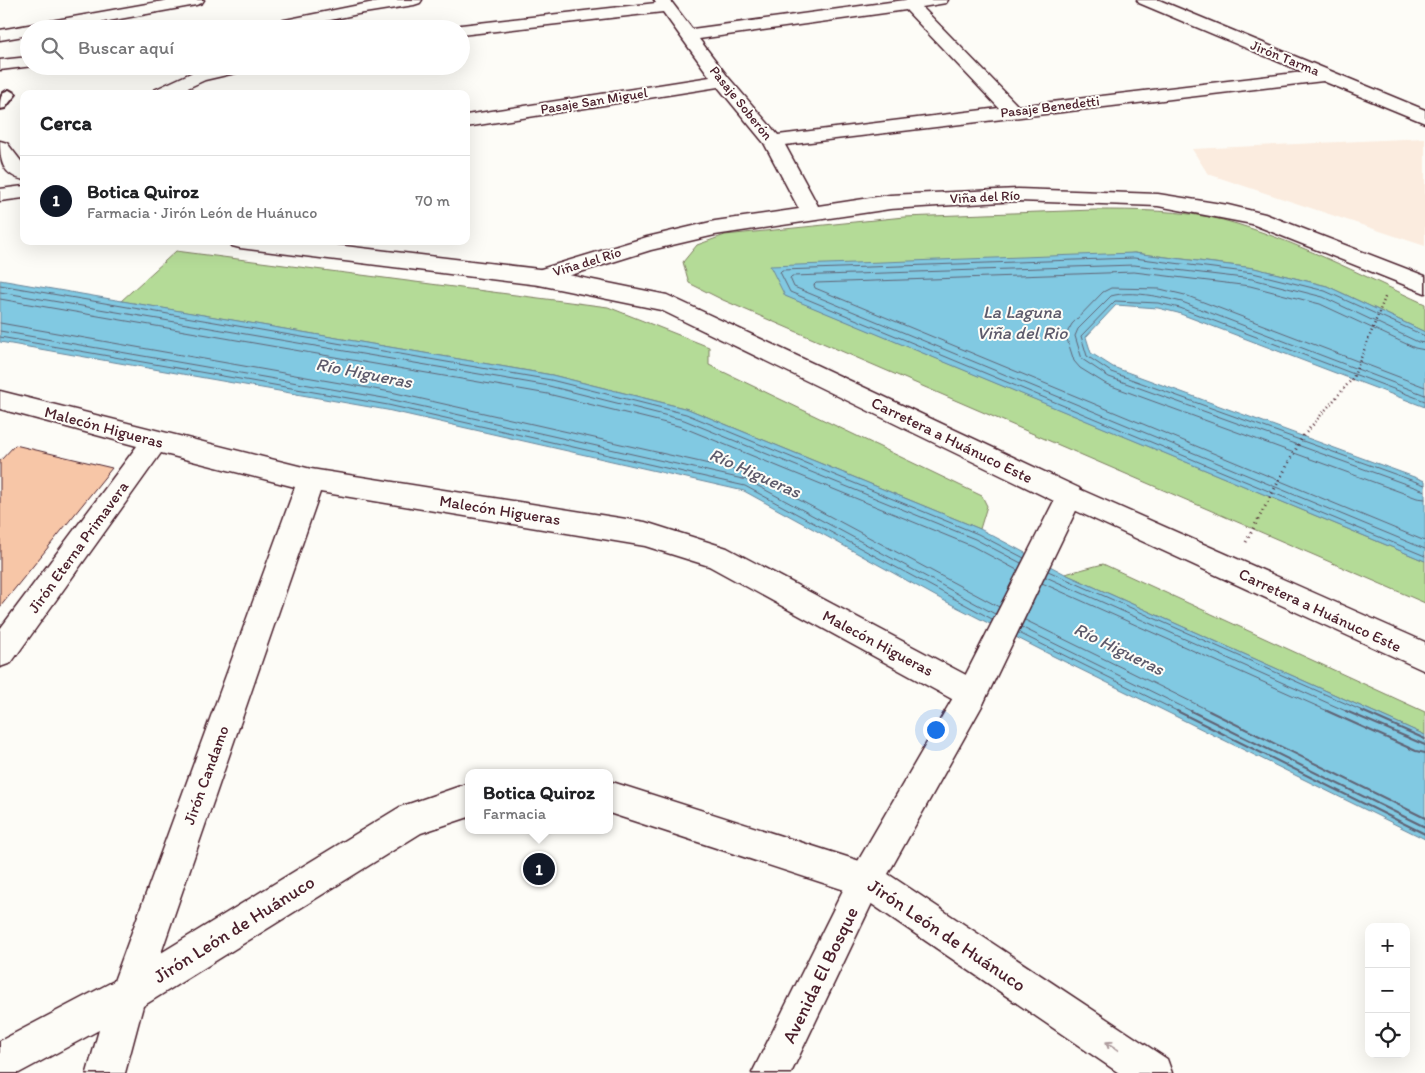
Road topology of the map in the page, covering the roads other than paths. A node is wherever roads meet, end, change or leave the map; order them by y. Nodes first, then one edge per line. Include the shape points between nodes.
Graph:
1 (196, 0) edge
2 (414, 0) edge
3 (940, 0) edge
4 (1145, 0) edge
5 (664, 3) edge
6 (911, 4) junction
7 (86, 20) edge
8 (307, 20) edge
9 (470, 29) edge
10 (20, 32) edge
11 (0, 35) edge
12 (688, 35) junction
13 (20, 63) edge
14 (0, 65) edge
15 (1326, 74) junction
16 (203, 75) edge
17 (722, 81) junction
18 (169, 90) edge
19 (9, 94) dead end
20 (0, 105) edge
21 (1012, 112) junction
22 (1425, 117) edge
23 (470, 120) edge
24 (773, 141) junction
25 (0, 146) edge
26 (20, 168) edge
27 (20, 192) edge
28 (0, 195) edge
29 (811, 212) junction
30 (273, 245) edge
31 (539, 277) junction
32 (1425, 285) edge
33 (0, 400) edge
34 (156, 442) junction
35 (311, 480) junction
36 (1070, 496) junction
37 (0, 653) edge
38 (1425, 657) edge
39 (972, 694) junction
40 (613, 798) edge
41 (465, 801) edge
42 (866, 880) junction
43 (128, 994) junction
44 (0, 1062) edge
45 (106, 1073) edge
46 (771, 1073) edge
47 (1153, 1073) edge

1 - 7 main road
2 - 8 main road
3 - 6 main road
4 - 15 main road, Jirón Tarma
5 - 9 main road
5 - 12 main road, Pasaje Soberón
6 - 12 main road
6 - 21 main road
10 - 11 main road
12 - 17 main road, Pasaje Soberón
13 - 14 main road
15 - 21 main road, Pasaje Benedetti
15 - 22 main road, Jirón Tarma
16 - 18 main road
17 - 23 main road, Pasaje San Miguel
17 - 24 main road, Pasaje Soberón
19 - 20 lane
21 - 24 main road, Pasaje Benedetti
24 - 29 main road, Pasaje Soberón
25 - 26 main road
27 - 28 main road
29 - 31 main road, Viña del Río via 714,228 647,244
29 - 32 main road, Viña del Río via 890,202 1018,195 1158,200 1258,219
30 - 31 main road, Carretera a Huánuco Este
31 - 36 main road, Carretera a Huánuco Este via 667,303
33 - 34 main road, Malecón Higueras
34 - 35 main road, Malecón Higueras
34 - 37 main road, Jirón Eterna Primavera
35 - 39 main road, Malecón Higueras via 645,534 717,557
35 - 43 main road, Jirón Candamo
36 - 38 main road, Carretera a Huánuco Este
36 - 39 main road, Avenida El Bosque
39 - 42 main road, Avenida El Bosque
40 - 42 main road, Jirón León de Huánuco
41 - 43 main road, Jirón León de Huánuco via 412,820
42 - 46 main road, Avenida El Bosque
47 -> 42 main road, Jirón León de Huánuco
43 - 44 main road, Jirón León de Huánuco
43 - 45 main road, Jirón Candamo

